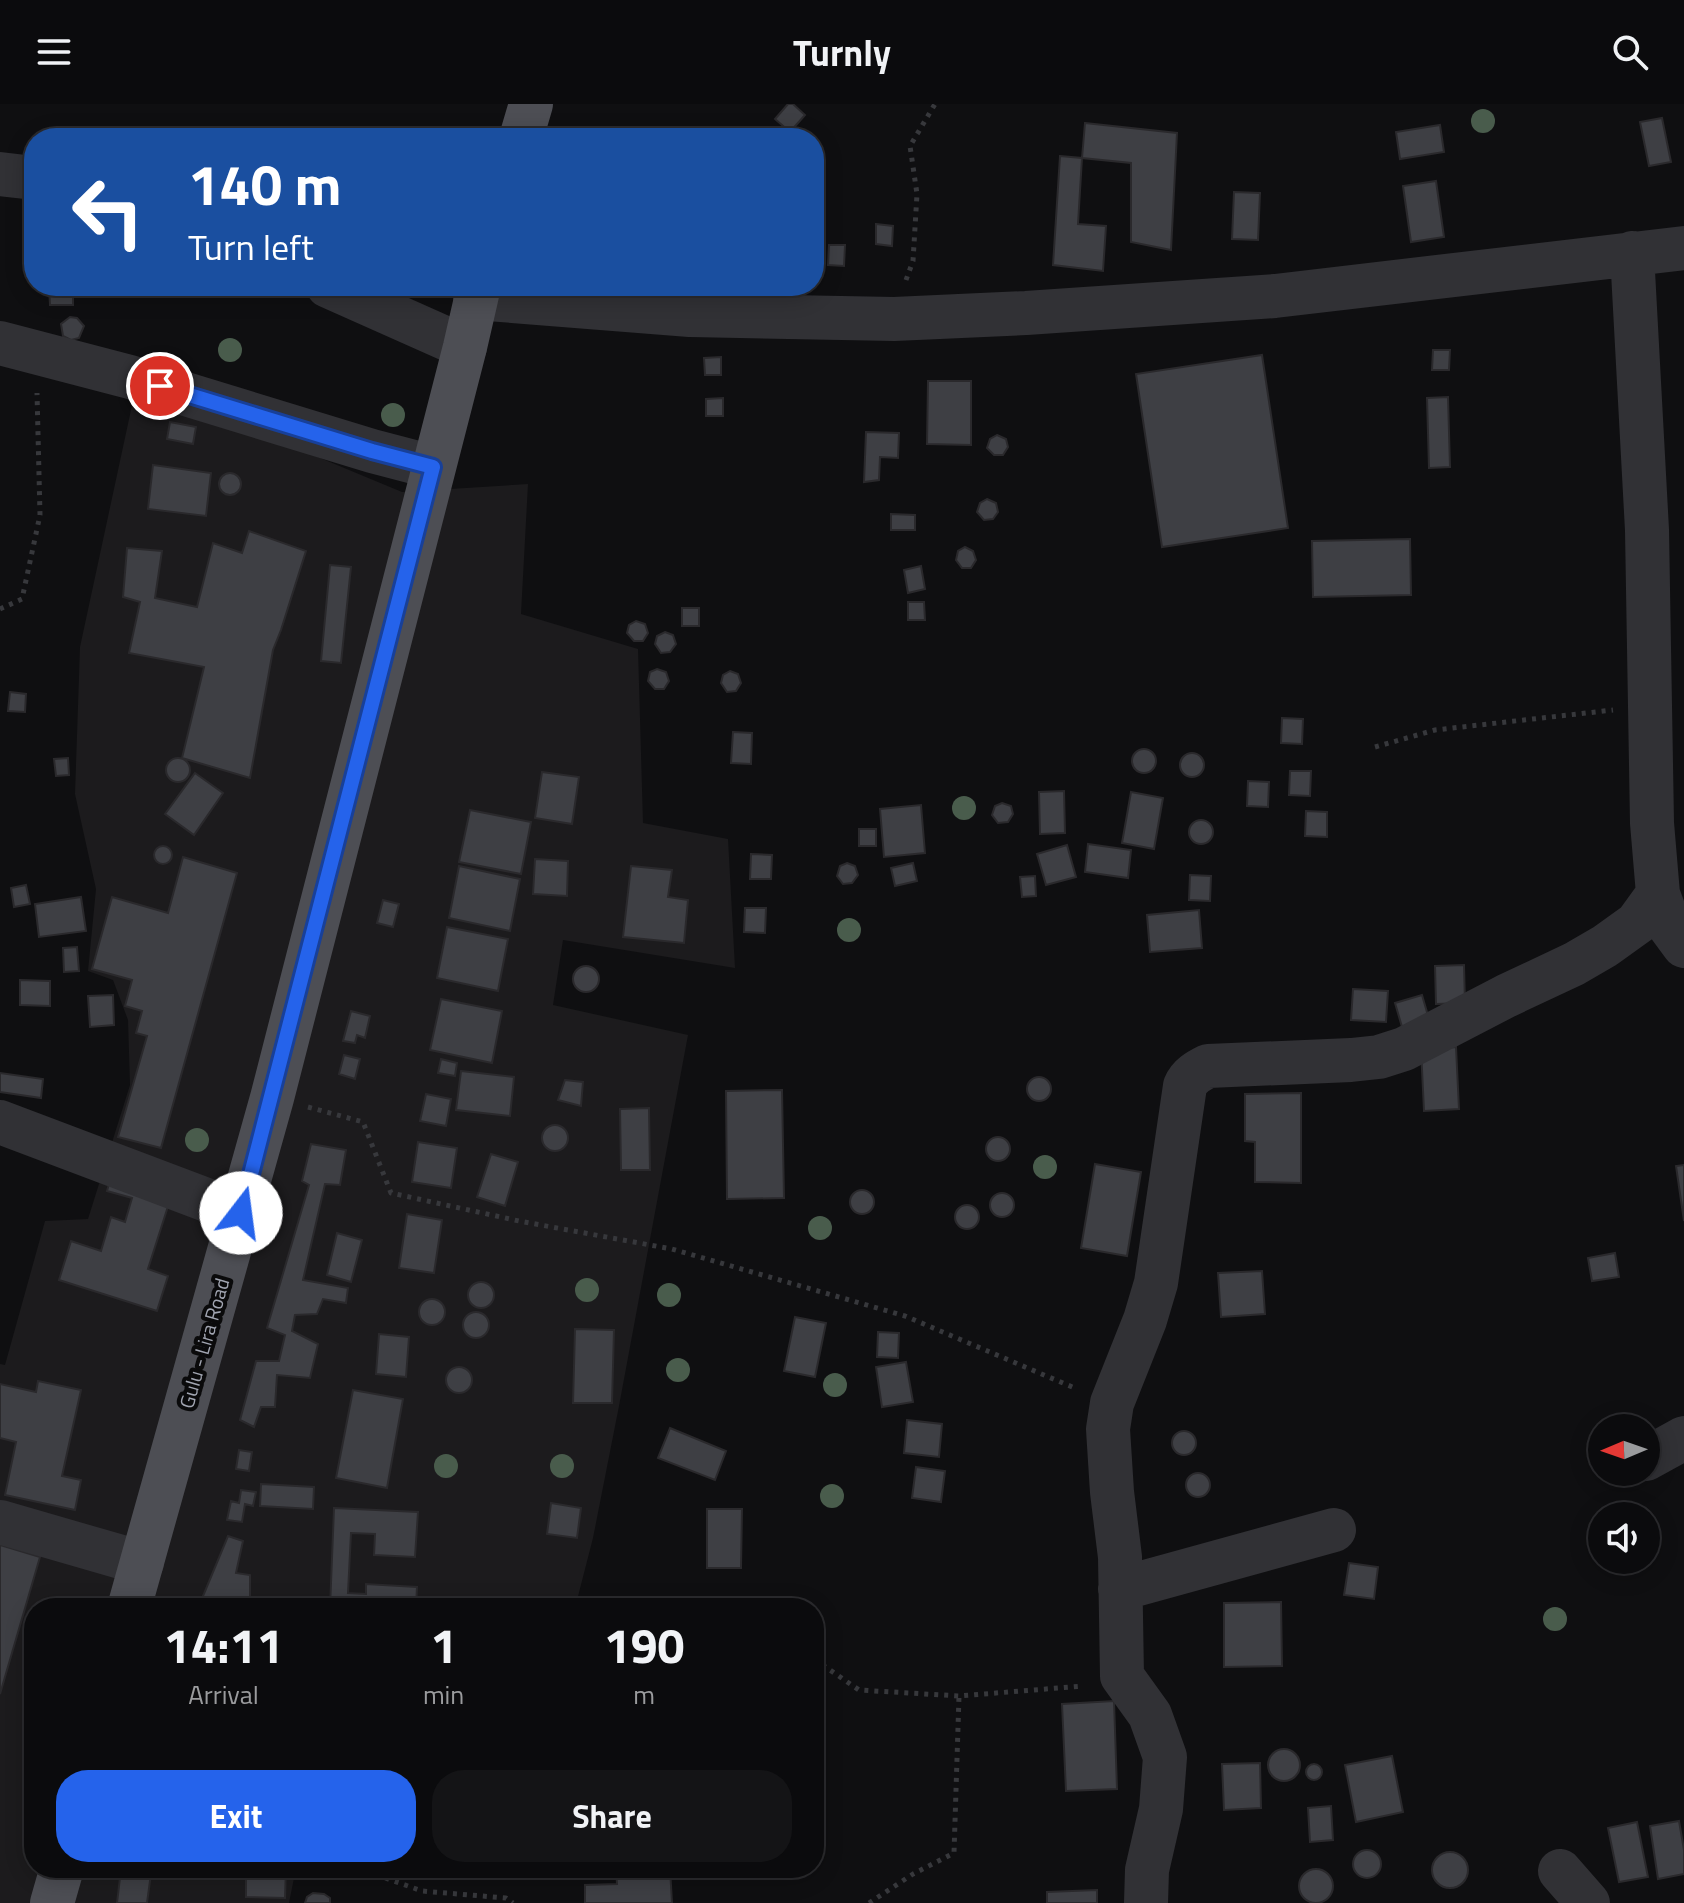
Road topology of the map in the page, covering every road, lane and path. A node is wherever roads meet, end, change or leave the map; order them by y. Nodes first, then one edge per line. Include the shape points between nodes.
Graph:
1 (531, 104) edge
2 (935, 104) edge
3 (524, 128) edge
4 (0, 174) edge
5 (24, 177) edge
6 (1684, 248) edge
7 (1632, 253) junction
8 (350, 296) edge
9 (476, 296) edge
10 (514, 296) edge
11 (894, 319) junction
12 (465, 347) junction
13 (18, 348) edge
14 (433, 467) junction
15 (0, 609) edge
16 (1649, 705) junction
17 (1375, 747) dead end
18 (1658, 894) junction
19 (1684, 946) edge
20 (272, 1098) junction
21 (0, 1122) edge
22 (241, 1213) junction
23 (1112, 1403) junction
24 (1684, 1438) edge
25 (1660, 1451) edge
26 (0, 1522) edge
27 (1334, 1530) dead end
28 (142, 1563) junction
29 (1120, 1589) junction
30 (132, 1598) edge
31 (824, 1666) edge
32 (1122, 1676) junction
33 (959, 1696) junction
34 (1560, 1871) dead end
35 (59, 1878) edge
36 (385, 1878) edge
37 (52, 1903) edge
38 (513, 1903) edge
39 (869, 1903) edge
40 (1146, 1903) edge
41 (1588, 1903) edge

1 - 3 main road
2 - 11 path via 910,146 917,194 913,261
4 - 5 street
6 - 7 street
7 - 11 street via 1275,296
7 - 16 street via 1647,530
8 - 12 street
9 - 12 main road, Gulu - Lira Road
10 - 11 street via 690,315
12 - 14 main road, Gulu - Lira Road
13 - 14 street
13 - 15 path via 40,515 22,599
14 - 20 main road, Gulu - Lira Road
16 - 17 path via 1435,730
16 - 18 street
18 - 19 street via 1670,927
18 - 23 street via 1637,923 1605,946 1404,1049 1351,1060 1208,1066 1192,1075 1185,1086 1156,1283
20 - 22 main road, Gulu - Lira Road
20 - 23 path via 363,1122 391,1193 672,1249 905,1316
21 - 22 street
22 - 28 main road, Gulu - Lira Road
23 - 29 street via 1108,1429
24 - 25 street
26 - 28 street
27 - 29 street
28 - 30 main road, Gulu - Lira Road
29 - 32 street
31 - 33 path via 859,1690
32 - 33 path via 1103,1685
32 - 40 street via 1150,1715 1165,1757
33 - 39 path via 954,1853
34 - 41 street
35 - 37 main road
36 - 38 path via 422,1891 506,1898

